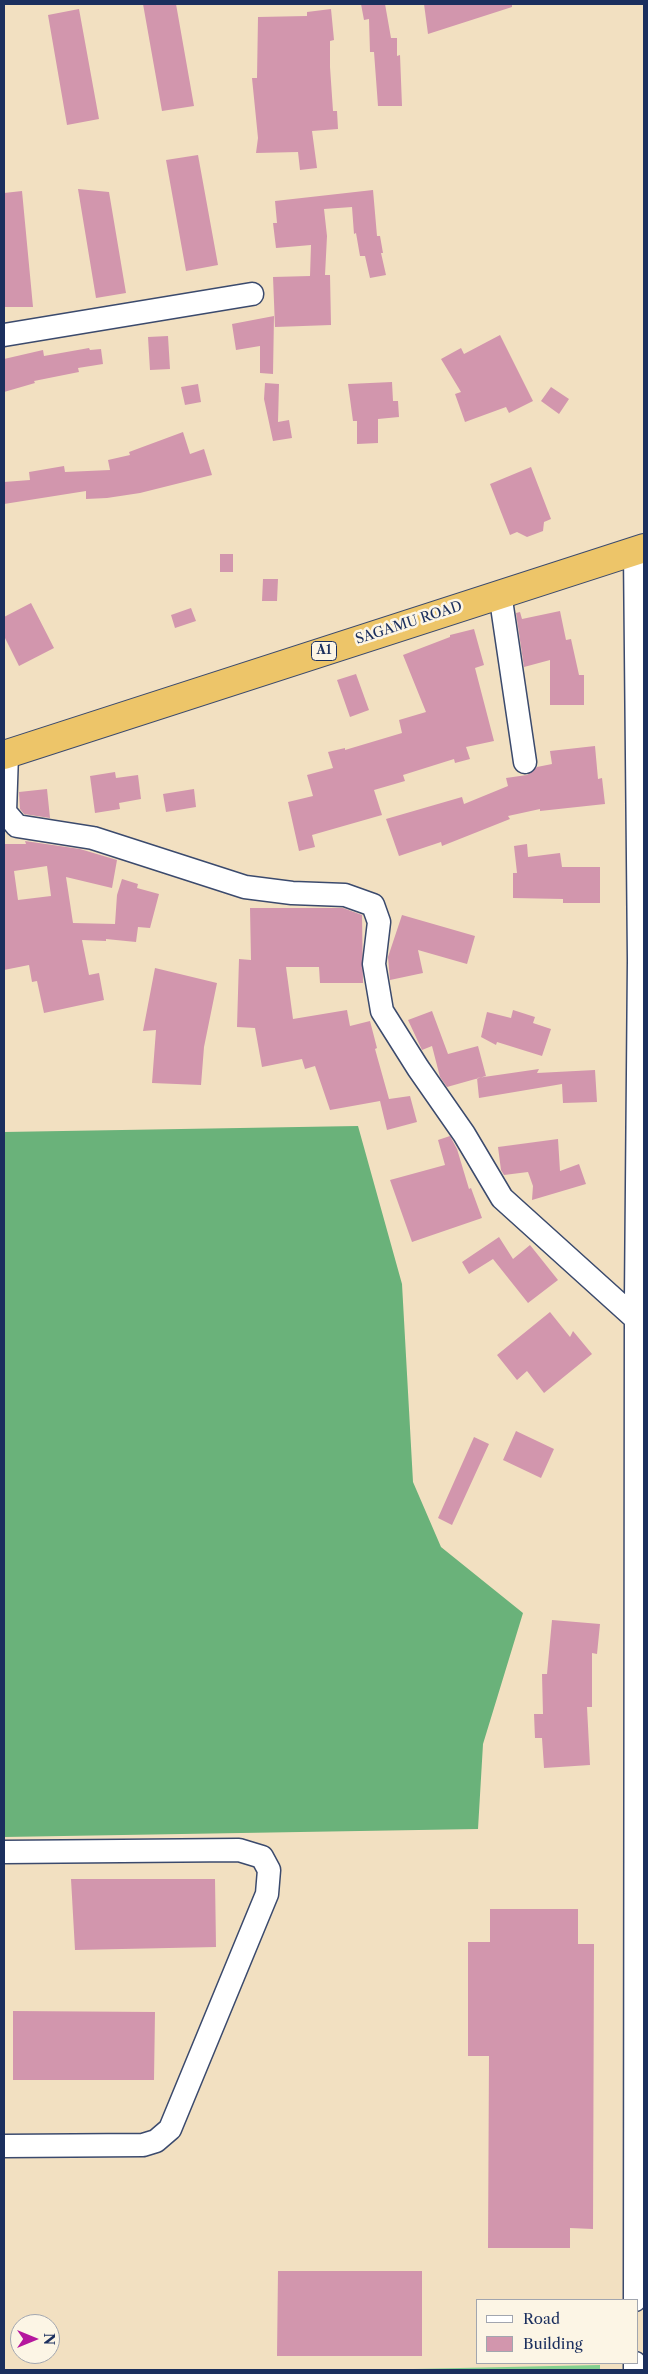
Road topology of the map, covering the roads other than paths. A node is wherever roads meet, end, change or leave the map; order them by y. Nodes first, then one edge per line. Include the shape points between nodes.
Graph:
1 (252, 294) dead end
2 (4, 335) edge
3 (640, 550) edge
4 (500, 594) junction
5 (5, 754) edge
6 (525, 762) dead end
7 (642, 960) edge
8 (636, 1319) junction
9 (640, 1797) edge
10 (4, 1852) edge
11 (4, 2146) edge
12 (635, 2299) edge

1 - 2 street
3 - 4 highway, SAGAMU ROAD / A1
3 - 7 street
4 - 5 highway, SAGAMU ROAD / A1
4 - 6 street
5 - 8 street via 5,812 17,826 92,838 245,887 346,895 372,905 379,922 374,964 382,1011 418,1068 464,1134 502,1198
7 - 8 street
8 - 9 street
9 - 12 street
10 - 11 street via 239,1850 262,1856 269,1870 268,1894 170,2129 156,2141 144,2144

